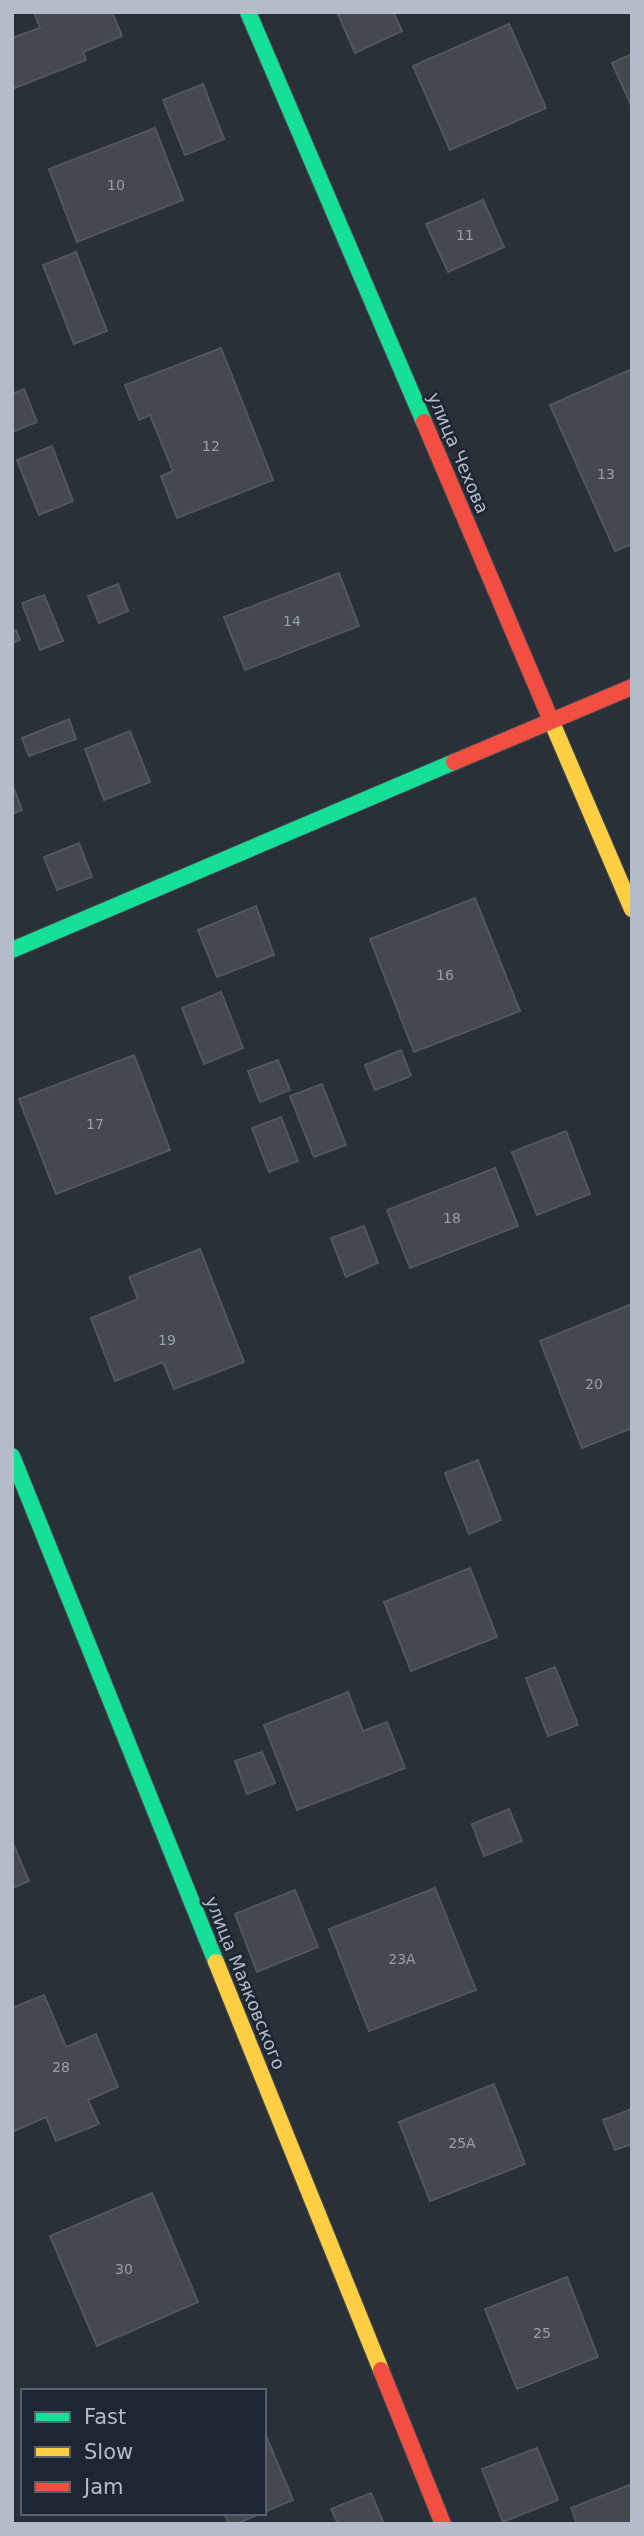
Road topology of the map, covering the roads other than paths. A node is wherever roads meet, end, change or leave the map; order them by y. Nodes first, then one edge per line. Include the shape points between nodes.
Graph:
1 (248, 12) edge
2 (632, 687) edge
3 (552, 722) junction
4 (632, 909) edge
5 (12, 950) edge
6 (12, 1456) edge
7 (443, 2524) edge

1 - 3 street, улица Чехова
2 - 3 street
3 - 4 street, улица Чехова
3 - 5 street
6 - 7 street, улица Маяковского

